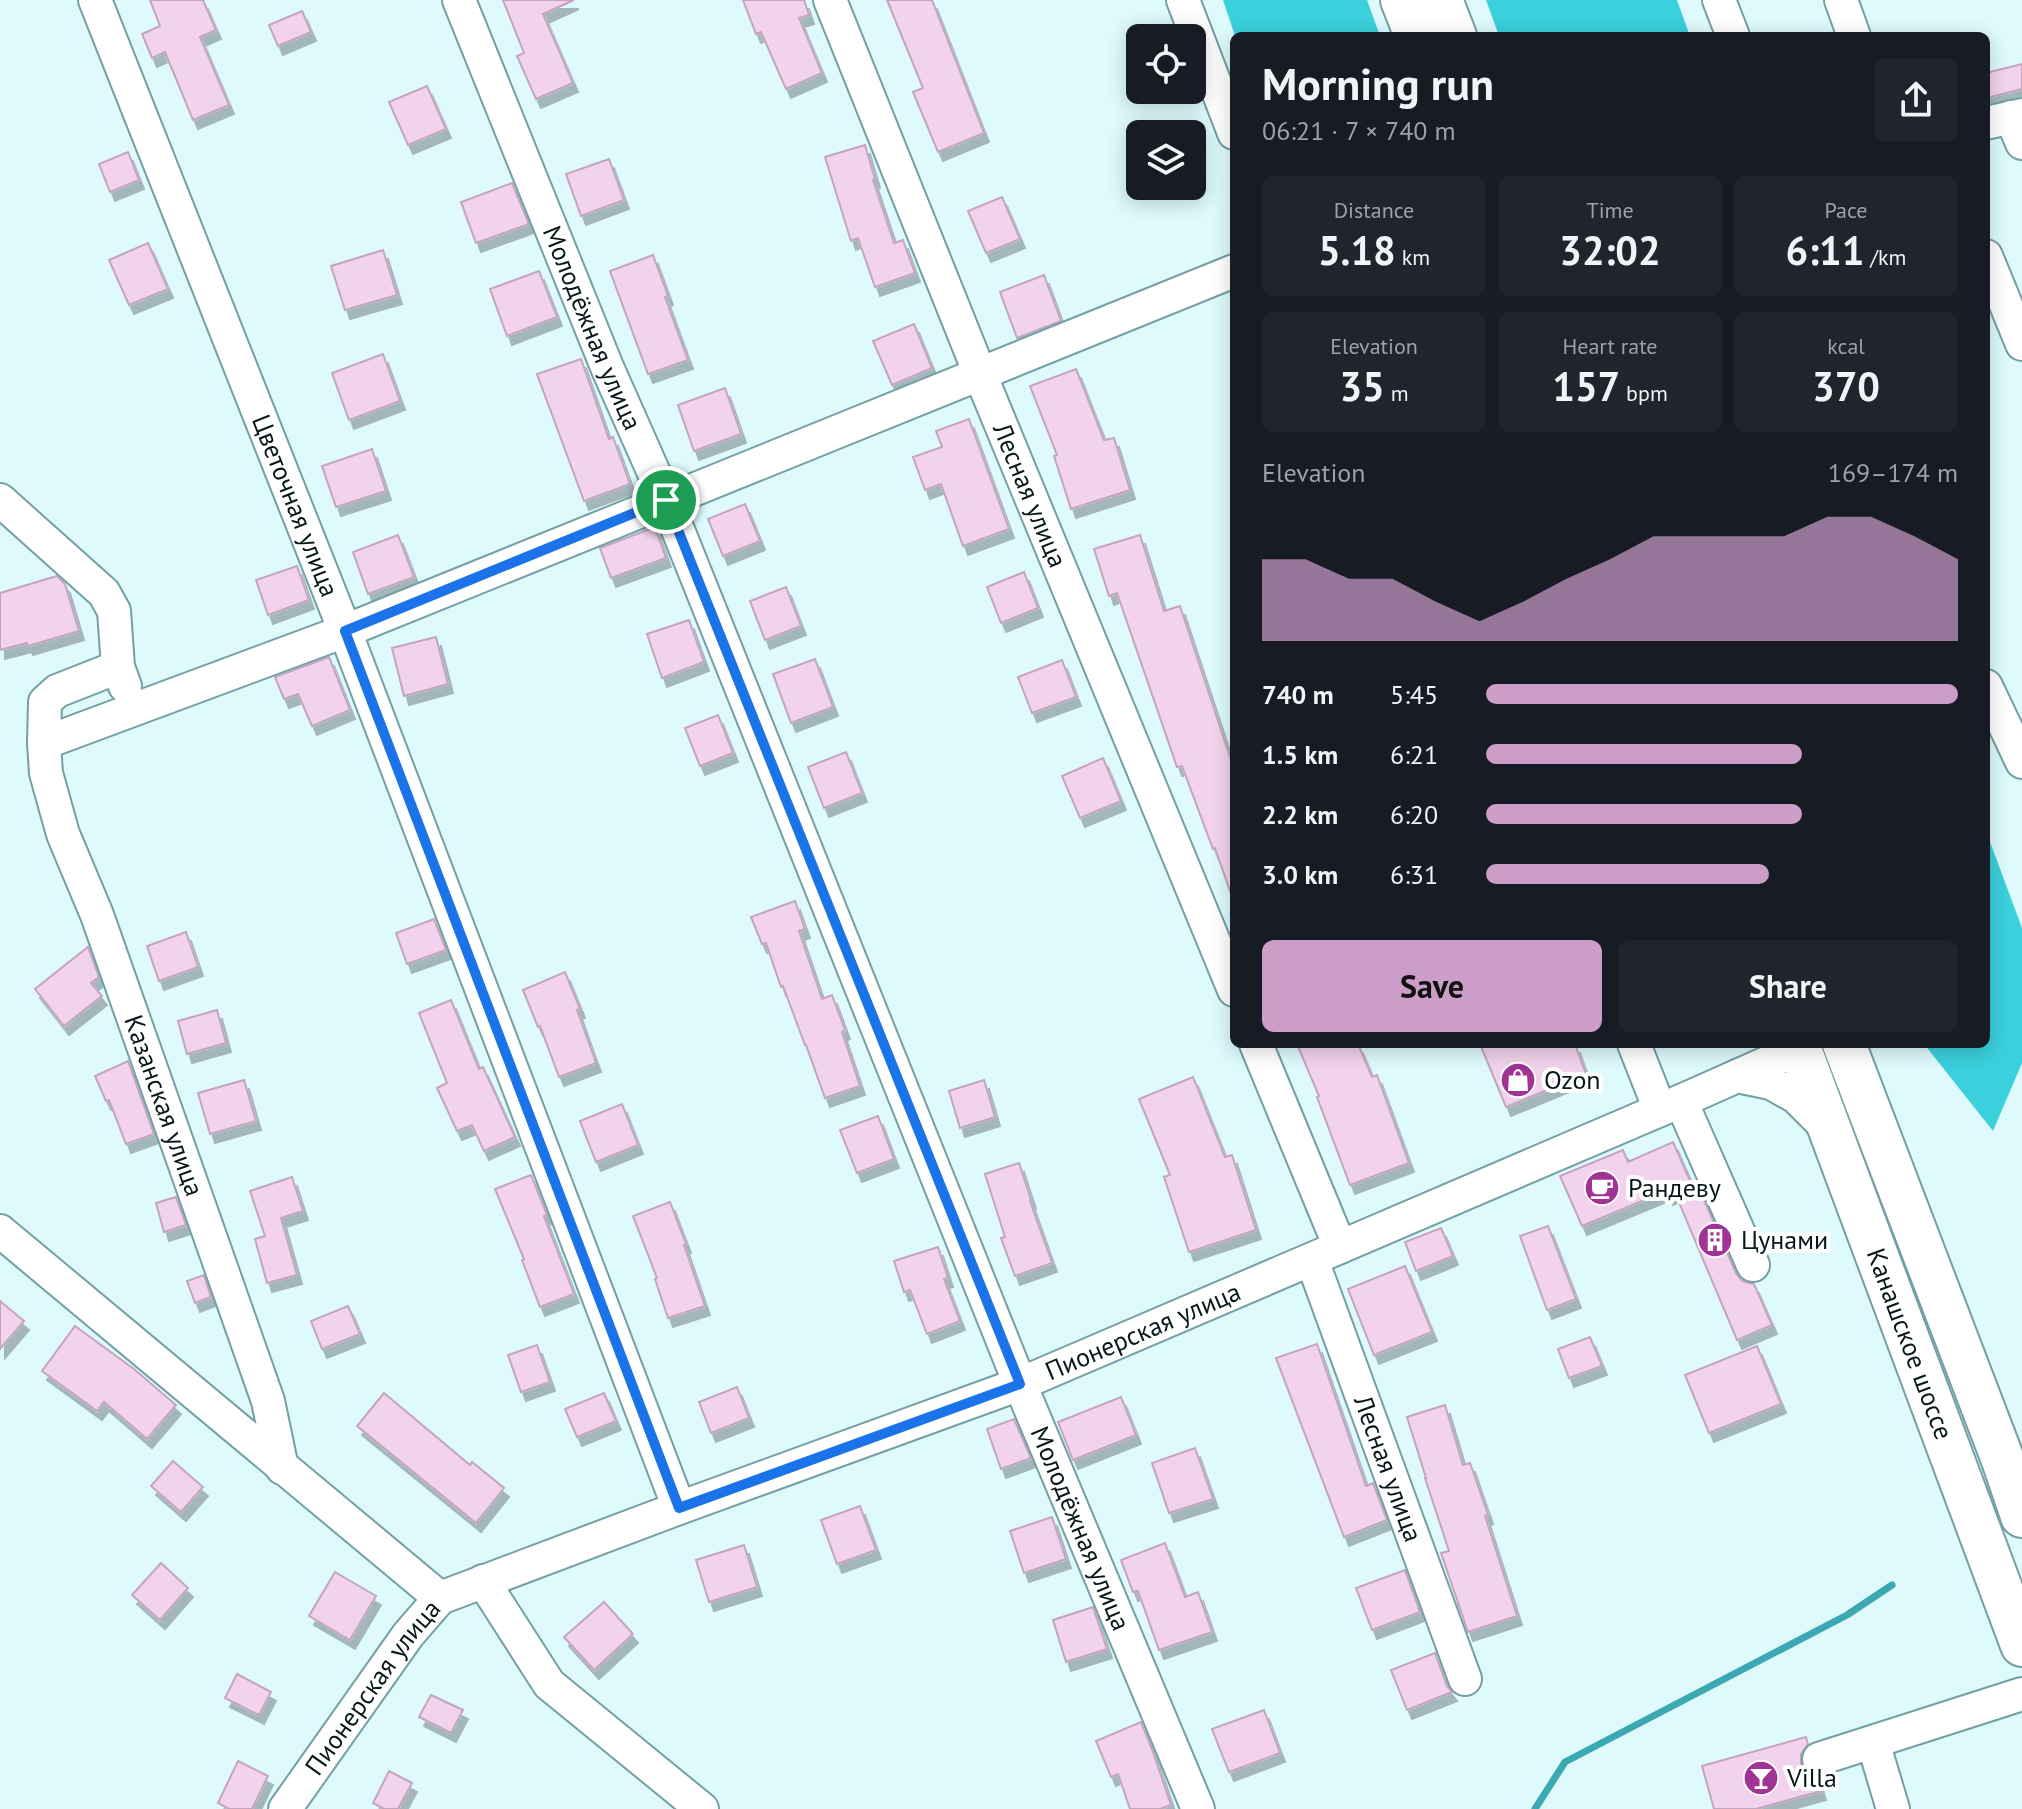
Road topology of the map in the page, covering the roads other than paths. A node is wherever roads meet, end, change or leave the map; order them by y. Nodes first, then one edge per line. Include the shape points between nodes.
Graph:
1 (95, 0) edge
2 (459, 0) edge
3 (830, 0) edge
4 (1183, 0) edge
5 (1402, 0) edge
6 (1441, 0) edge
7 (1719, 0) edge
8 (1841, 0) edge
9 (1414, 32) edge
10 (1453, 32) edge
11 (1731, 32) edge
12 (1853, 32) edge
13 (1230, 123) edge
14 (1990, 266) edge
15 (1230, 273) edge
16 (2022, 344) edge
17 (980, 374) junction
18 (0, 500) edge
19 (666, 500) junction
20 (345, 631) junction
21 (118, 667) junction
22 (1990, 694) edge
23 (133, 709) junction
24 (44, 743) junction
25 (2022, 762) edge
26 (1230, 980) edge
27 (1257, 1048) edge
28 (1636, 1048) edge
29 (1788, 1048) edge
30 (1794, 1048) edge
31 (1846, 1048) edge
32 (1737, 1076) junction
33 (1671, 1105) junction
34 (1832, 1133) junction
35 (0, 1231) edge
36 (1326, 1254) junction
37 (1753, 1265) dead end
38 (1020, 1384) junction
39 (282, 1468) junction
40 (679, 1508) junction
41 (2022, 1516) edge
42 (483, 1581) junction
43 (440, 1598) junction
44 (2022, 1645) edge
45 (1465, 1679) dead end
46 (2022, 1694) edge
47 (1873, 1742) junction
48 (1819, 1759) dead end
49 (285, 1809) edge
50 (702, 1809) edge
51 (1198, 1809) edge
52 (1893, 1809) edge

1 - 20 street, Цветочная улица
2 - 19 street, Молодёжная улица
3 - 17 street, Лесная улица
4 - 13 street
5 - 9 main road
6 - 10 main road
7 - 11 street
8 - 12 street
14 - 16 street
15 - 17 street
17 - 19 street
17 - 26 street, Лесная улица
18 - 21 street via 104,593 114,611
19 - 20 street
19 - 38 street, Молодёжная улица
20 - 23 street
20 - 40 street, Цветочная улица
21 - 23 street
21 - 24 street, Казанская улица via 57,691 45,702
22 - 25 street
23 - 24 street
24 - 39 street, Казанская улица via 46,773 63,834 97,915 268,1401
27 - 36 street, Лесная улица
28 - 33 street
29 - 32 street, Пионерская улица
30 - 34 main road, Канашское шоссе
31 - 41 main road, Канашское шоссе
32 - 33 street, Пионерская улица
32 - 34 street via 1771,1083 1796,1097
33 - 36 street, Пионерская улица
33 - 37 street
34 - 44 main road, Канашское шоссе
35 - 39 street
36 - 38 street, Пионерская улица
36 - 45 street, Лесная улица
38 - 40 street, Пионерская улица
38 - 51 street, Молодёжная улица
39 - 43 street
40 - 42 street, Пионерская улица
42 - 43 street, Пионерская улица
42 - 50 street via 549,1684
43 - 49 street, Пионерская улица
46 - 47 street
47 - 48 street
47 - 52 street

